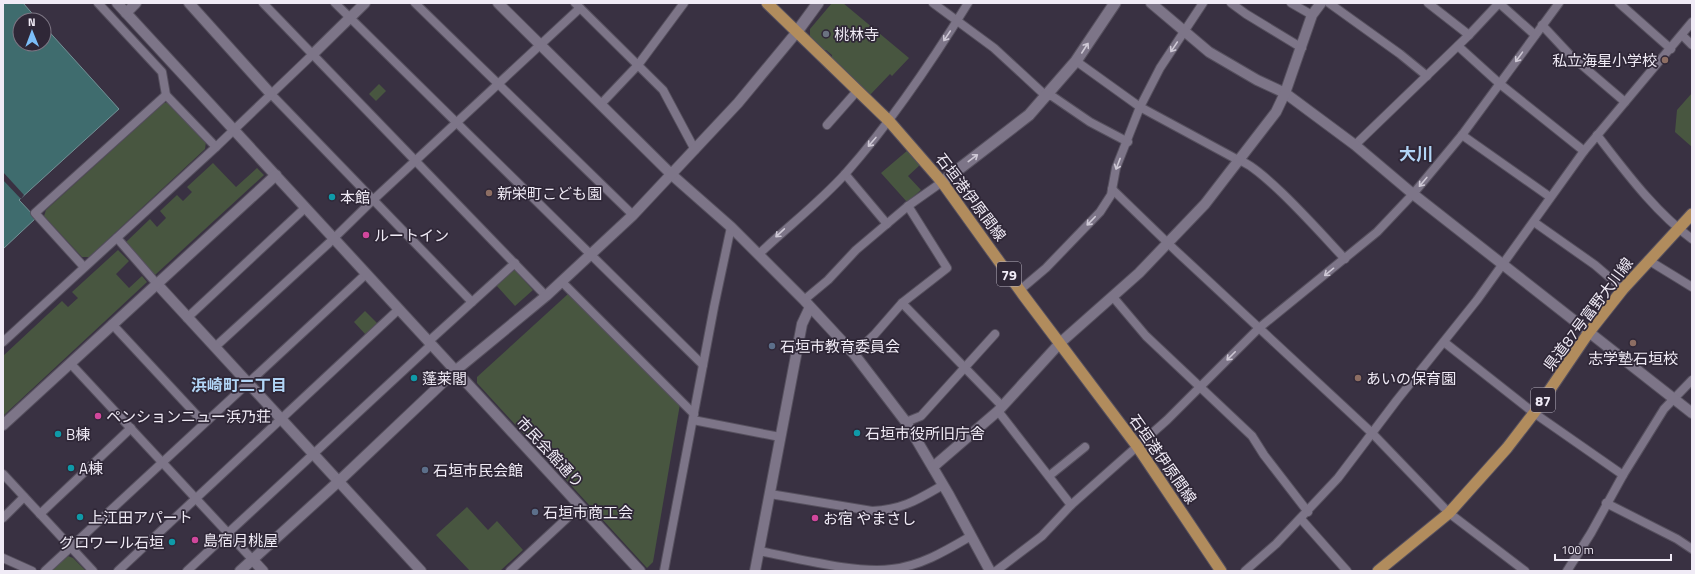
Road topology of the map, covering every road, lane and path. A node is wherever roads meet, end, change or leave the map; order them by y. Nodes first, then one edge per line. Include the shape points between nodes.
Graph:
1 (98, 3) edge
2 (117, 3) edge
3 (136, 3) edge
4 (188, 3) edge
5 (263, 3) edge
6 (335, 3) edge
7 (365, 3) edge
8 (415, 3) edge
9 (498, 3) edge
10 (684, 3) edge
11 (767, 3) edge
12 (818, 3) edge
13 (933, 3) edge
14 (968, 3) edge
15 (1115, 3) edge
16 (1151, 3) edge
17 (1203, 3) edge
18 (1232, 3) edge
19 (1291, 3) edge
20 (1321, 3) edge
21 (1329, 3) edge
22 (1428, 3) edge
23 (1619, 3) edge
24 (1555, 5) edge
25 (577, 6) edge
26 (126, 13) junction
27 (1312, 15) junction
28 (350, 18) junction
29 (957, 20) junction
30 (1692, 22) edge
31 (1542, 25) junction
32 (1185, 30) junction
33 (796, 33) junction
34 (1470, 35) junction
35 (1535, 35) junction
36 (1682, 35) junction
37 (1692, 45) edge
38 (541, 46) junction
39 (1458, 46) junction
40 (1302, 48) junction
41 (1671, 49) junction
42 (312, 55) junction
43 (1076, 61) junction
44 (638, 65) junction
45 (1427, 76) junction
46 (499, 84) junction
47 (1500, 84) junction
48 (858, 91) junction
49 (270, 93) junction
50 (1285, 93) junction
51 (166, 95) junction
52 (1046, 96) junction
53 (1625, 102) junction
54 (600, 104) junction
55 (1140, 107) junction
56 (889, 121) junction
57 (456, 122) junction
58 (827, 125) dead end
59 (233, 130) junction
60 (1462, 135) junction
61 (1597, 135) junction
62 (1128, 142) junction
63 (1355, 145) junction
64 (216, 147) junction
65 (696, 150) junction
66 (1584, 151) junction
67 (1238, 160) junction
68 (415, 162) junction
69 (845, 174) junction
70 (276, 175) junction
71 (672, 175) junction
72 (942, 182) junction
73 (1112, 189) junction
74 (1413, 194) junction
75 (1550, 197) junction
76 (373, 200) junction
77 (908, 206) junction
78 (305, 208) junction
79 (1692, 214) edge
80 (633, 215) junction
81 (1534, 222) junction
82 (887, 224) junction
83 (731, 227) junction
84 (1678, 229) junction
85 (117, 238) junction
86 (333, 238) junction
87 (1692, 239) edge
88 (1169, 242) junction
89 (759, 254) junction
90 (591, 255) junction
91 (1345, 259) junction
92 (1648, 260) junction
93 (515, 263) junction
94 (1503, 264) junction
95 (84, 267) junction
96 (366, 274) junction
97 (562, 282) junction
98 (157, 284) junction
99 (1692, 287) edge
100 (1623, 289) junction
101 (1020, 290) junction
102 (546, 296) junction
103 (1113, 297) junction
104 (472, 302) junction
105 (902, 303) junction
106 (807, 304) junction
107 (399, 309) junction
108 (187, 318) junction
109 (112, 324) junction
110 (1259, 328) junction
111 (1589, 332) junction
112 (994, 334) dead end
113 (3, 342) edge
114 (1444, 342) junction
115 (1060, 343) junction
116 (430, 344) junction
117 (215, 347) junction
118 (854, 354) junction
119 (70, 363) junction
120 (703, 365) junction
121 (964, 366) junction
122 (455, 371) junction
123 (1692, 380) edge
124 (247, 383) junction
125 (1199, 388) junction
126 (1674, 399) junction
127 (1000, 408) junction
128 (1534, 413) junction
129 (1692, 413) edge
130 (694, 417) junction
131 (282, 420) junction
132 (906, 422) junction
133 (204, 423) junction
134 (3, 425) edge
135 (130, 428) junction
136 (1372, 433) junction
137 (780, 436) junction
138 (1137, 446) junction
139 (1085, 447) dead end
140 (313, 454) junction
141 (162, 462) junction
142 (933, 467) junction
143 (3, 474) edge
144 (1623, 475) junction
145 (1049, 476) junction
146 (339, 481) junction
147 (943, 485) junction
148 (770, 494) junction
149 (24, 497) junction
150 (196, 498) junction
151 (1606, 504) junction
152 (1071, 505) junction
153 (580, 506) junction
154 (1308, 512) junction
155 (1449, 512) junction
156 (40, 514) junction
157 (3, 518) edge
158 (1301, 519) junction
159 (227, 533) junction
160 (971, 536) junction
161 (70, 547) junction
162 (1692, 549) edge
163 (759, 551) junction
164 (3, 558) edge
165 (252, 559) junction
166 (892, 570) edge
167 (1381, 570) edge
168 (32, 571) edge
169 (45, 571) edge
170 (93, 571) edge
171 (118, 571) edge
172 (187, 571) edge
173 (240, 571) edge
174 (263, 571) edge
175 (421, 571) edge
176 (510, 571) edge
177 (640, 571) edge
178 (664, 571) edge
179 (755, 571) edge
180 (990, 571) edge
181 (996, 571) edge
182 (1221, 571) edge
183 (1244, 571) edge
184 (1347, 571) edge
185 (1525, 571) edge
186 (1567, 571) edge

1 - 51 street via 162,72
2 - 26 street, 市民会館通り
3 - 26 street
4 - 49 street
5 - 42 street
6 - 28 street
7 - 28 street
8 - 46 street
9 - 38 street
10 - 44 street
11 - 33 main road, 石垣港伊原間線 / 79
12 - 33 main road
13 - 29 street
14 - 29 street
43 -> 15 main road
16 - 32 street
17 - 32 street
18 - 40 street
19 - 27 street
20 - 27 street
21 - 45 street
22 - 34 street
23 - 41 street
24 - 31 street
25 - 38 street
25 - 44 street
26 - 59 street, 市民会館通り
27 - 40 street
28 - 42 street
28 - 57 street
29 - 52 street via 994,48
29 -> 56 street
30 - 36 street
31 - 35 street
31 - 53 street via 1570,55
32 - 50 street via 1209,52
32 -> 55 street via 1160,68
33 - 48 main road, 石垣港伊原間線 / 79
33 - 65 street
34 - 35 street via 1500,3
34 - 39 street
35 -> 47 street
36 - 37 street
36 - 41 street
38 - 46 street
38 - 54 street
39 - 45 street
39 - 47 street
40 - 50 street
41 - 53 street
42 - 49 street
42 - 68 street
43 - 52 main road
43 - 55 street
44 - 54 street
44 - 65 street via 663,90
45 - 63 street
46 - 57 street
46 - 80 street
47 - 60 street
47 - 66 street
48 - 56 main road, 石垣港伊原間線 / 79
48 - 58 street
49 - 59 street
49 - 76 street
50 - 63 street
50 - 67 street via 1272,116
51 - 64 street
51 - 95 street via 36,213
52 - 62 street via 1052,96 1090,122
72 -> 52 main road via 1029,115
53 - 61 street
54 - 71 street
55 - 62 street
55 - 67 street
56 -> 69 street
56 - 72 main road, 石垣港伊原間線 / 79
57 - 68 street
57 - 90 street
59 - 64 street
59 - 70 street, 市民会館通り
60 -> 74 street
60 - 75 street
61 - 66 street
61 - 84 street
62 -> 73 street via 1116,168
63 - 74 street
64 - 85 street
65 - 71 street
66 - 75 street
67 - 88 street via 1205,204
67 - 91 street via 1246,162 1278,189
68 - 76 street
68 - 93 street
69 - 82 street
69 -> 89 street
70 - 78 street, 市民会館通り
70 - 98 street
71 - 80 street
71 - 83 street
72 - 77 street
72 - 101 main road, 石垣港伊原間線 / 79
73 - 88 street
73 -> 101 street via 1100,212 1046,268
74 - 91 street via 1377,232
74 - 94 street
75 - 81 street
76 - 86 street
76 - 104 street
77 - 82 street
77 - 105 street via 946,268
78 - 86 street, 市民会館通り
78 - 108 street
79 - 84 main road, 県道87号富野大川線 / 87
80 - 90 street
81 - 94 street
81 - 100 street via 1595,265
82 - 106 street via 856,250
83 - 89 street
83 - 120 street
84 - 87 street
84 - 92 main road, 県道87号富野大川線 / 87
85 - 95 street
85 - 98 street
86 - 96 street, 市民会館通り
86 - 117 street
88 - 103 street
88 - 110 street
89 - 106 street
90 - 97 street
90 - 120 street
91 -> 110 street
92 - 99 street
92 - 100 main road, 県道87号富野大川線 / 87
93 - 102 street
93 - 104 street
94 - 111 street
94 - 114 street
95 - 113 street
96 - 107 street, 市民会館通り
96 - 124 street
97 - 102 street
97 - 130 street
98 - 108 street
98 - 109 street
100 - 111 main road, 県道87号富野大川線 / 87
101 - 115 main road, 石垣港伊原間線 / 79
102 - 122 street
103 - 115 street
103 - 125 street via 1146,336
104 - 116 street
105 - 118 street
105 - 121 street
106 - 118 street
106 - 137 street
107 - 116 street, 市民会館通り
107 - 131 street
108 - 117 street
109 - 119 street
109 - 133 street
110 -> 125 street
110 - 136 street
111 - 126 street
111 - 128 main road, 県道87号富野大川線 / 87
112 - 121 street
114 - 128 street
114 - 136 street
115 - 127 street
115 - 138 main road, 石垣港伊原間線 / 79
116 - 122 street, 市民会館通り
116 - 140 street
117 - 124 street
118 - 132 street
119 - 134 street
119 - 135 street
120 - 130 street
121 - 127 street
121 - 132 street via 921,416
122 - 146 street
122 - 153 street, 市民会館通り
123 - 126 street
124 - 131 street
124 - 133 street
125 - 138 street
125 - 154 street via 1252,436
126 - 129 street
126 - 144 street via 1664,409
127 - 142 street
127 - 145 street
128 - 144 street
128 - 155 main road, 県道87号富野大川線 / 87 via 1507,448
130 - 137 street
130 - 178 street
131 - 140 street
131 - 150 street
132 - 142 street
133 - 141 street
135 - 141 street
135 - 156 street
136 - 154 street
136 - 155 street
137 - 148 street
138 - 152 street
138 - 182 main road, 石垣港伊原間線 / 79
139 - 145 street
140 - 146 street
140 - 159 street
141 - 150 street
141 - 161 street
142 - 147 street
143 - 149 street
144 - 151 street
145 - 152 street
146 - 165 street
146 - 175 street
147 - 148 street via 904,506 872,511
147 - 160 street
148 - 163 street
149 - 156 street
149 - 157 street
150 - 159 street
150 - 171 street
151 - 162 street
151 - 186 street
152 - 181 street via 1042,536
153 - 176 street
153 - 177 street, 市民会館通り
154 - 158 street
155 - 167 main road, 県道87号富野大川線 / 87
155 - 185 street
156 - 161 street
158 - 183 street via 1260,560
158 - 184 street
159 - 165 street
159 - 172 street
160 - 166 street via 937,556
160 - 180 street
161 - 169 street
161 - 170 street
163 - 166 street via 830,565
163 - 179 street
164 - 168 street
165 - 173 street
165 - 174 street

